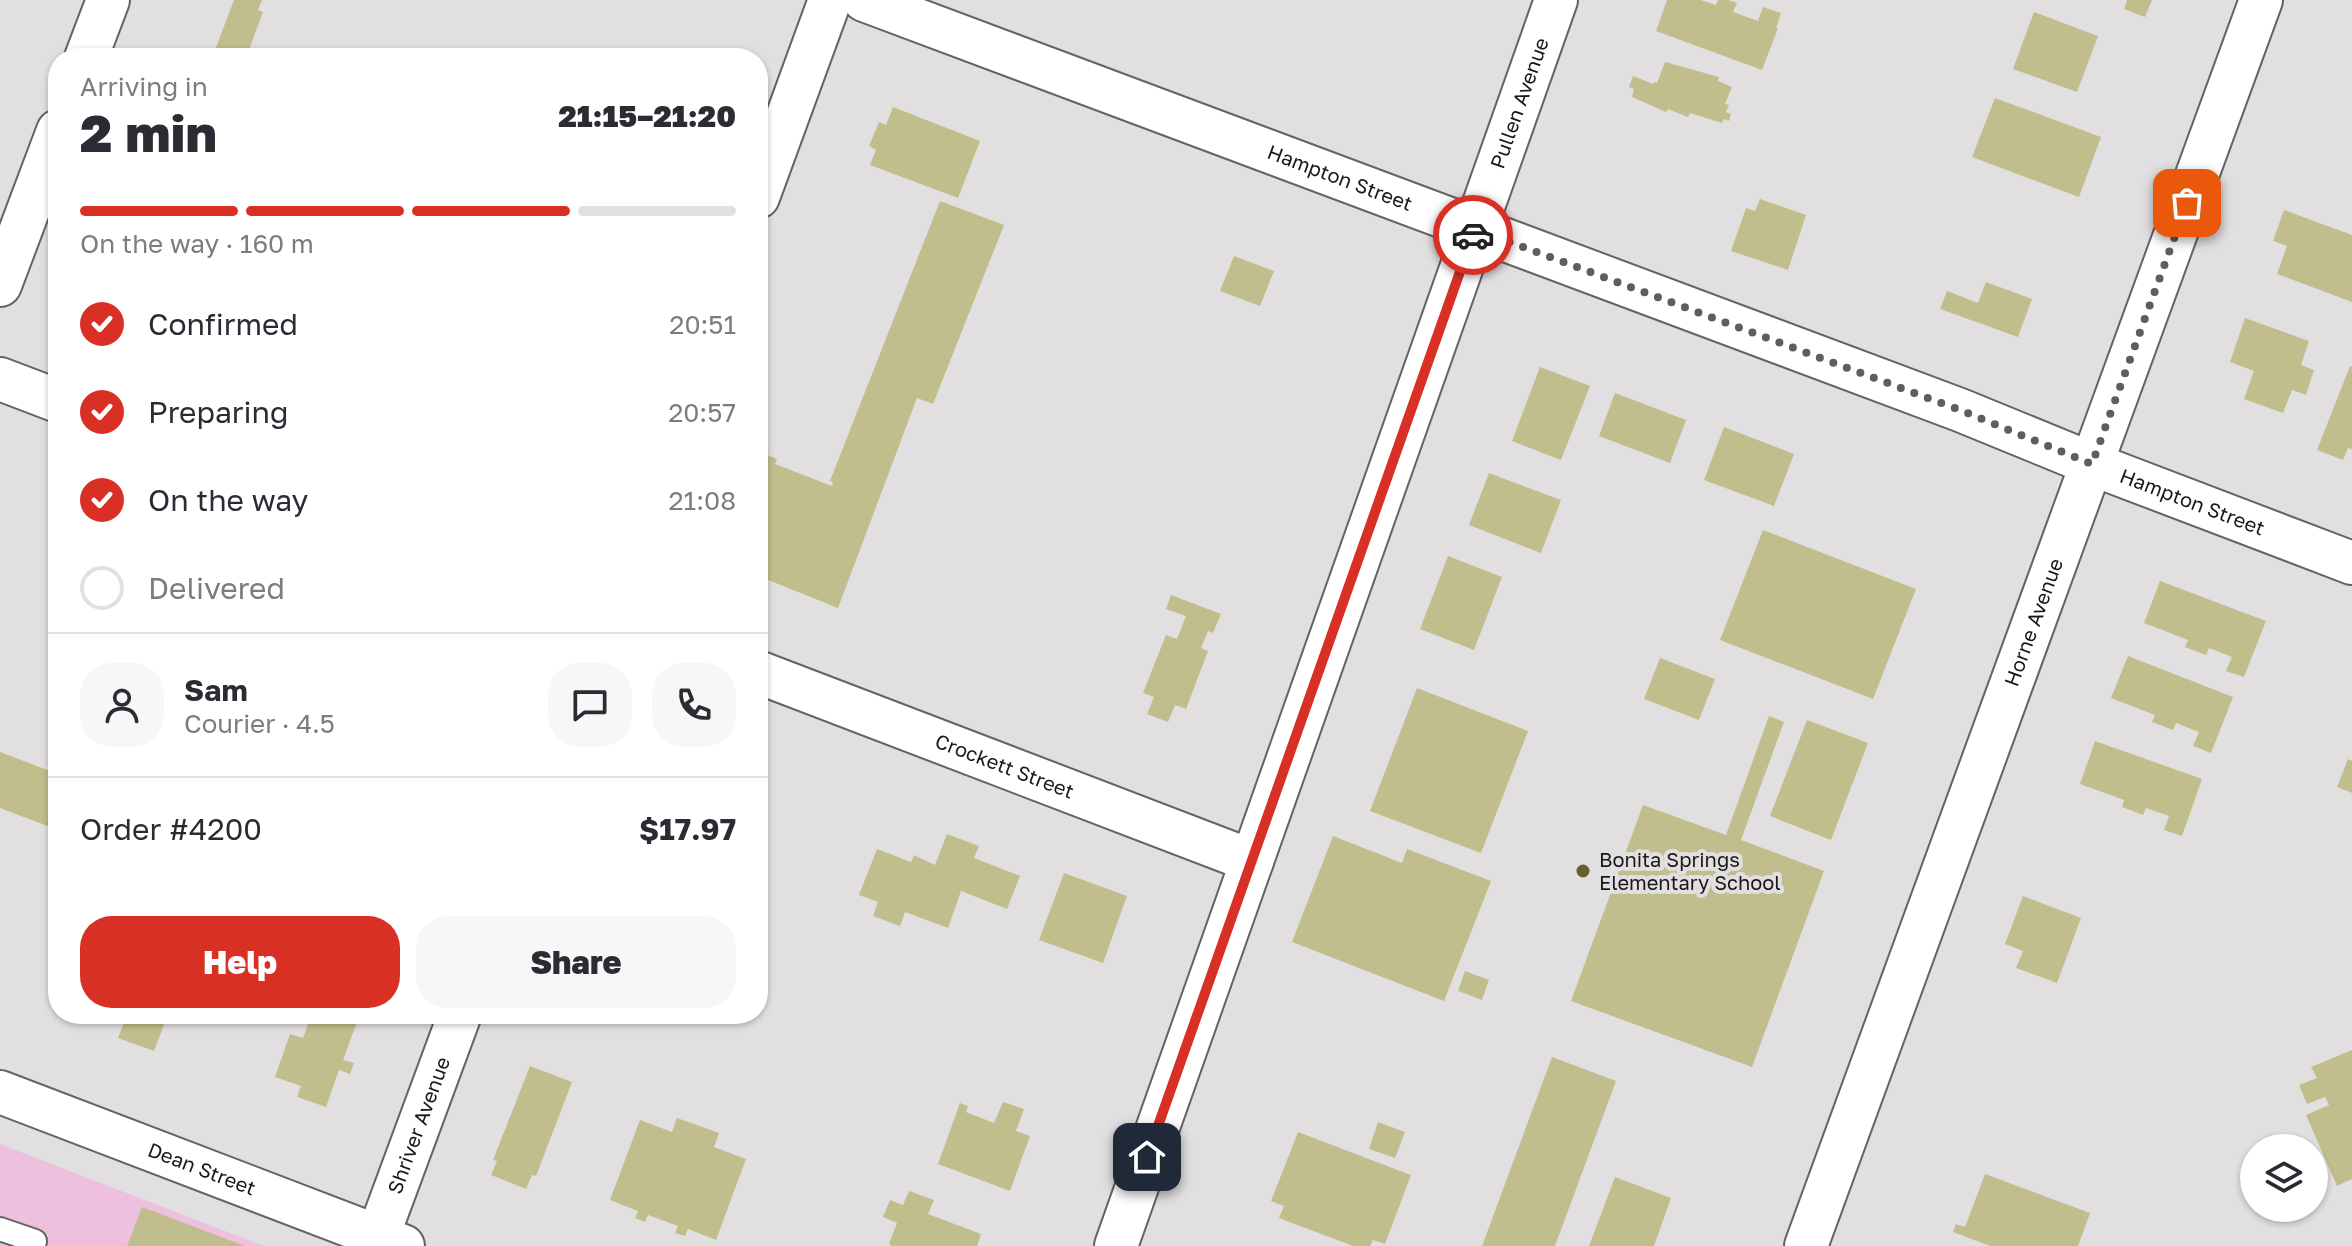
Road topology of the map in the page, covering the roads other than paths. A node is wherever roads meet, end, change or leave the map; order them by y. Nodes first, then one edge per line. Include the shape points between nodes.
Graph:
1 (108, 0) edge
2 (830, 0) edge
3 (864, 0) edge
4 (1556, 0) edge
5 (2261, 0) edge
6 (90, 48) edge
7 (48, 158) edge
8 (768, 170) edge
9 (1475, 229) junction
10 (0, 285) edge
11 (0, 379) edge
12 (48, 397) edge
13 (2092, 464) junction
14 (2352, 563) edge
15 (768, 676) edge
16 (1252, 861) junction
17 (457, 1024) edge
18 (0, 1092) edge
19 (0, 1229) edge
20 (390, 1241) edge
21 (34, 1246) edge
22 (1116, 1246) edge
23 (1806, 1246) edge

1 - 6 street
2 - 8 street
3 - 9 street, Hampton Street
4 - 9 street, Pullen Avenue
5 - 13 street, Horne Avenue
7 - 10 street
9 - 13 street, Hampton Street
9 - 16 street, Pullen Avenue
11 - 12 street
13 - 14 street, Hampton Street
13 - 23 street, Horne Avenue
15 - 16 street, Crockett Street
16 - 22 street, Pullen Avenue
17 - 20 street, Shriver Avenue
18 - 20 street, Dean Street
19 - 21 lane via 35,1241

